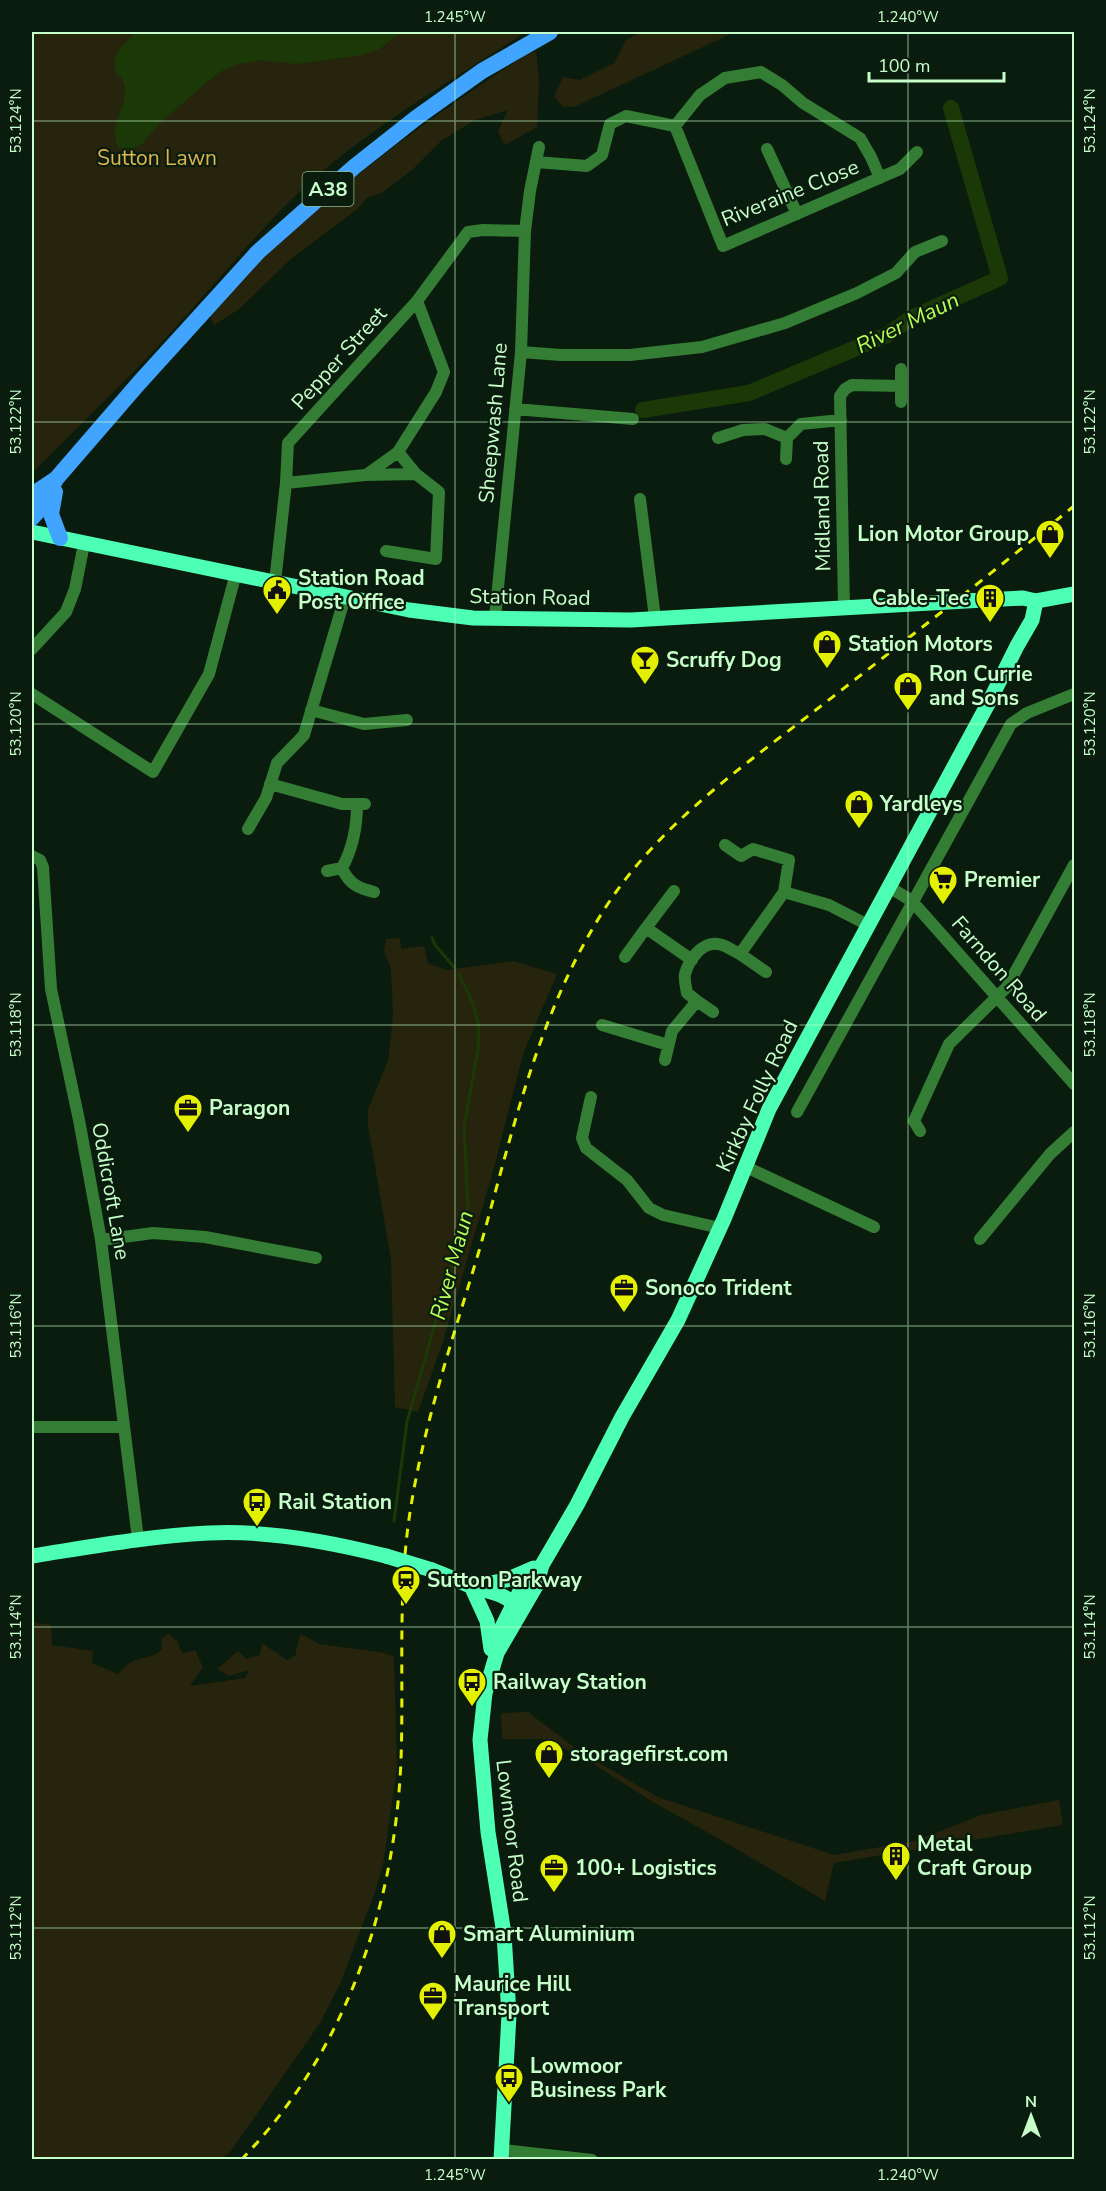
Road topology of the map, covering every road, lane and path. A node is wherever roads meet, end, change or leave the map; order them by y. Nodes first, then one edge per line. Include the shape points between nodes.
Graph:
1 (548, 33) edge
2 (675, 126) junction
3 (539, 147) dead end
4 (767, 149) dead end
5 (917, 152) dead end
6 (536, 162) junction
7 (880, 178) junction
8 (797, 214) junction
9 (525, 231) junction
10 (937, 248) dead end
11 (417, 301) junction
12 (520, 352) junction
13 (901, 369) dead end
14 (901, 386) junction
15 (900, 402) dead end
16 (515, 409) junction
17 (633, 419) dead end
18 (841, 420) junction
19 (718, 438) dead end
20 (787, 438) junction
21 (398, 452) junction
22 (786, 459) dead end
23 (416, 474) junction
24 (365, 476) junction
25 (56, 479) junction
26 (286, 483) junction
27 (32, 495) edge
28 (640, 499) dead end
29 (32, 518) edge
30 (32, 532) edge
31 (60, 538) junction
32 (84, 544) junction
33 (386, 551) dead end
34 (236, 573) junction
35 (275, 582) junction
36 (1074, 594) edge
37 (345, 597) junction
38 (1036, 601) junction
39 (844, 607) junction
40 (495, 618) junction
41 (655, 618) junction
42 (32, 649) edge
43 (32, 694) edge
44 (1074, 694) edge
45 (311, 710) junction
46 (406, 720) dead end
47 (270, 784) junction
48 (248, 829) dead end
49 (725, 845) dead end
50 (32, 856) edge
51 (1074, 865) edge
52 (342, 868) junction
53 (327, 871) dead end
54 (889, 887) junction
55 (374, 891) dead end
56 (674, 891) dead end
57 (784, 892) junction
58 (912, 901) junction
59 (868, 925) junction
60 (646, 928) junction
61 (740, 954) junction
62 (626, 957) dead end
63 (692, 960) junction
64 (766, 972) dead end
65 (998, 997) junction
66 (697, 1001) junction
67 (713, 1012) dead end
68 (602, 1025) dead end
69 (668, 1045) junction
70 (665, 1060) dead end
71 (1074, 1084) edge
72 (591, 1096) dead end
73 (797, 1112) dead end
74 (920, 1131) dead end
75 (1074, 1132) edge
76 (746, 1167) junction
77 (874, 1227) dead end
78 (720, 1228) junction
79 (980, 1239) dead end
80 (101, 1240) junction
81 (316, 1258) dead end
82 (32, 1427) edge
83 (124, 1427) junction
84 (138, 1539) junction
85 (32, 1556) edge
86 (542, 1565) junction
87 (471, 1586) junction
88 (514, 1609) junction
89 (495, 1660) junction
90 (502, 2155) edge
91 (592, 2160) edge

1 - 25 highway, A38 via 482,71 416,118 301,213 217,295
2 - 6 street via 626,116 610,124 602,155 587,166
2 - 7 street via 700,95 725,78 761,72 860,138
2 - 8 street, Riveraine Close via 723,246
3 - 6 street, Sheepwash Lane
4 - 8 street
5 - 7 street, Riveraine Close via 900,169
6 - 9 street, Sheepwash Lane
7 - 8 street, Riveraine Close
9 - 11 street, Pepper Street via 468,232
9 - 12 street, Sheepwash Lane
10 - 12 street via 915,252 896,273 857,293 785,323 702,347 630,355
11 - 21 street via 444,372 436,392
11 - 26 street, Pepper Street via 288,443
12 - 16 street, Sheepwash Lane
13 - 14 street
14 - 15 street
14 - 18 street, Midland Road via 852,385 840,396
16 - 17 street
16 - 40 street, Sheepwash Lane
18 - 20 street via 801,424
18 - 39 street, Midland Road
19 - 20 street via 743,430 765,429
20 - 22 street
21 - 23 street
21 - 24 street
23 - 24 street
23 - 33 street via 439,492 436,559
24 - 26 street
25 - 27 highway, A38
25 - 29 highway, A38
25 - 31 highway via 51,514
26 - 35 street, Pepper Street
28 - 41 street
30 - 31 main road, Station Road
31 - 32 main road, Station Road
32 - 34 main road, Station Road
32 - 42 street via 66,612
34 - 35 main road, Station Road
34 - 43 street via 208,674 153,772
35 - 37 main road, Station Road
36 - 38 main road, Station Road
37 - 40 main road, Station Road via 409,610
37 - 45 street
38 - 39 main road, Station Road
38 - 54 main road, Kirkby Folly Road via 1032,620
39 - 41 main road, Station Road
40 - 41 main road, Station Road
44 - 58 street, Kirkby Folly Road via 1027,713 1011,724
45 - 46 street via 364,724
45 - 47 street via 304,735 277,762
47 - 48 street
47 - 52 street via 342,804 361,804
49 - 57 street via 741,856 753,849 789,860
50 - 80 street, Oddicroft Lane via 43,867 51,989
51 - 65 street
52 - 53 street
52 - 55 street via 347,879 359,888
54 - 58 street, Farndon Road
54 - 59 main road, Kirkby Folly Road
56 - 60 street
57 - 59 street via 829,905
57 - 61 street
58 - 65 street, Farndon Road
58 - 73 street, Kirkby Folly Road
59 - 76 main road, Kirkby Folly Road via 769,1109
60 - 62 street
60 - 63 street
61 - 63 street via 712,944 701,948
61 - 64 street
63 - 66 street via 685,975 687,993
65 - 71 street, Farndon Road
65 - 74 street via 949,1044 914,1121
66 - 67 street
66 - 69 street via 672,1031
68 - 69 street
69 - 70 street
72 - 78 street via 582,1138 586,1148 627,1180 649,1208
75 - 79 street via 1050,1154
76 - 77 street
76 - 78 main road, Kirkby Folly Road
78 - 86 main road, Kirkby Folly Road via 678,1320
80 - 81 street via 153,1233 205,1237
80 - 83 street, Oddicroft Lane
82 - 83 street
83 - 84 street, Oddicroft Lane
84 - 85 main road
84 - 87 main road, bridge via 210,1533 314,1541 386,1556
86 - 87 main road via 506,1580
86 - 88 main road, Lowmoor Road via 524,1583
87 - 88 main road via 493,1591
87 - 89 main road via 487,1621
88 - 89 main road, Lowmoor Road via 499,1634
89 - 90 main road, Lowmoor Road via 485,1693 480,1740 485,1809 504,1934 509,2015
90 - 91 street

